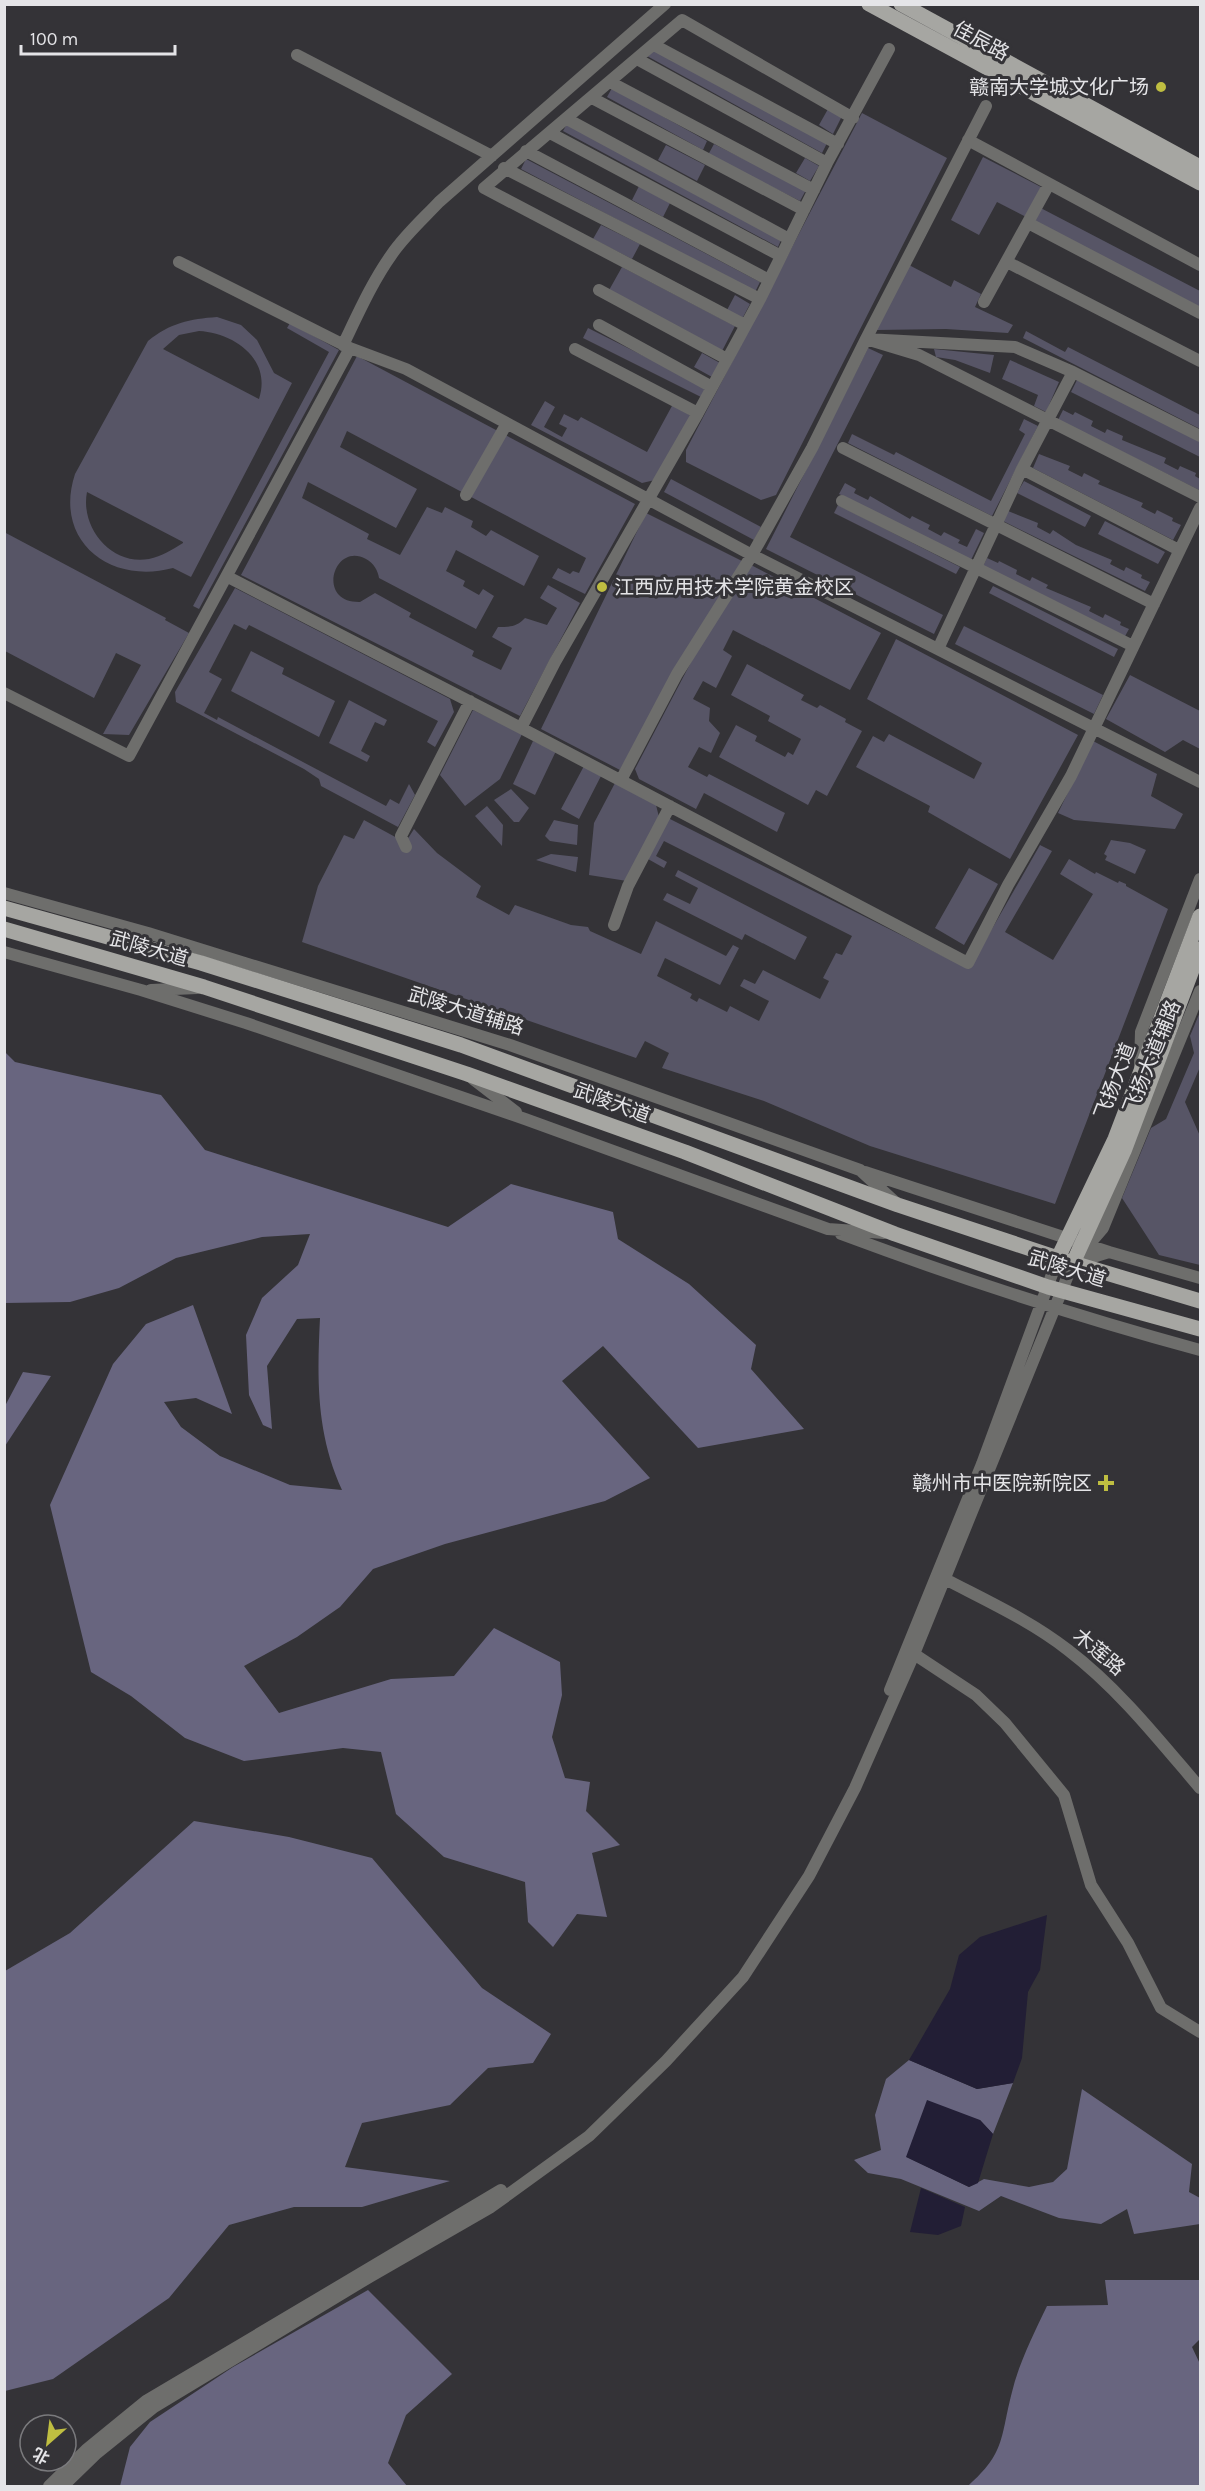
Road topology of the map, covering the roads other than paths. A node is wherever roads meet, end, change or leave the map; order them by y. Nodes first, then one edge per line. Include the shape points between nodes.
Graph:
1 (665, 4) edge
2 (869, 4) edge
3 (912, 7) edge
4 (654, 45) junction
5 (889, 49) dead end
6 (297, 55) dead end
7 (637, 59) junction
8 (610, 82) junction
9 (592, 98) junction
10 (986, 106) dead end
11 (853, 118) junction
12 (567, 119) junction
13 (550, 133) junction
14 (968, 140) junction
15 (838, 144) junction
16 (526, 151) junction
17 (492, 156) junction
18 (827, 164) junction
19 (1200, 167) edge
20 (504, 168) junction
21 (1200, 183) edge
22 (1049, 184) junction
23 (814, 190) junction
24 (804, 210) junction
25 (1028, 223) junction
26 (789, 239) junction
27 (781, 256) junction
28 (179, 262) dead end
29 (1007, 262) junction
30 (1200, 265) edge
31 (769, 280) junction
32 (598, 290) dead end
33 (760, 299) junction
34 (984, 302) dead end
35 (1200, 313) edge
36 (598, 325) dead end
37 (745, 325) junction
38 (866, 339) junction
39 (347, 346) junction
40 (575, 349) dead end
41 (727, 359) junction
42 (1200, 361) edge
43 (1073, 372) junction
44 (712, 387) junction
45 (698, 413) junction
46 (1047, 420) junction
47 (506, 424) junction
48 (1200, 435) edge
49 (843, 448) dead end
50 (1022, 469) junction
51 (466, 495) dead end
52 (1200, 497) edge
53 (648, 500) junction
54 (842, 501) dead end
55 (1200, 508) edge
56 (996, 524) junction
57 (1179, 550) junction
58 (752, 555) junction
59 (975, 568) junction
60 (228, 577) junction
61 (1154, 604) junction
62 (1133, 646) junction
63 (938, 649) junction
64 (4, 693) edge
65 (470, 701) junction
66 (522, 728) junction
67 (1094, 729) junction
68 (621, 780) junction
69 (1200, 782) edge
70 (670, 806) junction
71 (406, 847) dead end
72 (1200, 879) edge
73 (4, 892) edge
74 (1200, 896) edge
75 (4, 908) edge
76 (1185, 915) junction
77 (1200, 916) edge
78 (614, 926) dead end
79 (4, 929) edge
80 (148, 933) junction
81 (1200, 950) edge
82 (4, 952) edge
83 (201, 963) junction
84 (204, 987) junction
85 (141, 990) junction
86 (1200, 991) edge
87 (461, 1045) junction
88 (510, 1045) junction
89 (467, 1074) junction
90 (1139, 1078) junction
91 (525, 1119) junction
92 (860, 1170) junction
93 (898, 1205) junction
94 (828, 1229) junction
95 (895, 1234) junction
96 (1079, 1242) junction
97 (1109, 1252) junction
98 (1066, 1261) junction
99 (1200, 1278) edge
100 (1055, 1288) junction
101 (1200, 1301) edge
102 (1042, 1304) junction
103 (1055, 1308) junction
104 (1200, 1329) edge
105 (1200, 1350) edge
106 (945, 1579) junction
107 (915, 1654) junction
108 (1200, 1788) edge
109 (1200, 2032) edge
110 (49, 2487) edge
111 (63, 2487) edge

1 - 17 street
2 - 21 main road, 佳辰路
3 - 19 main road, 佳辰路
4 - 7 street
4 - 11 street via 682,20
4 - 15 street
5 - 11 street
6 - 17 street
7 - 8 street
7 - 18 street
8 - 9 street
8 - 23 street
9 - 12 street
9 - 24 street
10 - 14 street
11 - 15 street
12 - 13 street
12 - 26 street
13 - 16 street
13 - 27 street
14 - 22 street
14 - 38 street
15 - 18 street
16 - 20 street
16 - 31 street
17 - 39 street via 439,202 392,253 373,284
18 - 23 street
20 - 33 street
20 - 37 street via 484,188
22 - 25 street
22 - 30 street
23 - 24 street
24 - 26 street
25 - 29 street
25 - 35 street
26 - 27 street
27 - 31 street
28 - 39 street
29 - 34 street
29 - 42 street
31 - 33 street
32 - 41 street
33 - 37 street
36 - 44 street
37 - 41 street
38 - 43 street via 1015,347
38 - 46 street via 919,355
38 - 58 street via 812,448
39 - 47 street via 406,369
39 - 60 street
40 - 45 street
41 - 44 street
43 - 46 street
43 - 48 street
44 - 45 street
45 - 53 street
46 - 50 street
46 - 52 street
47 - 51 street
47 - 53 street
49 - 56 street
50 - 56 street
50 - 57 street
53 - 58 street
53 - 66 street via 555,662
54 - 59 street
55 - 57 street
56 - 59 street
56 - 61 street
57 - 61 street
58 - 63 street
58 - 68 street via 677,674
59 - 62 street
59 - 63 street
60 - 64 street via 129,756
60 - 65 street
61 - 62 street
62 - 67 street
63 - 67 street
65 - 66 street
65 - 71 street via 401,836
66 - 68 street
67 - 69 street
67 - 70 street via 968,963
68 - 70 street
70 - 78 street via 628,886
72 - 76 street, 飞扬大道辅路
73 - 80 street, 武陵大道辅路
74 - 76 street
75 - 83 main road, 武陵大道
76 - 90 street, 飞扬大道辅路 via 1141,1032
77 - 90 main road, 飞扬大道
79 - 84 main road, 武陵大道
80 - 83 street
80 - 88 street, 武陵大道辅路
81 - 96 main road, 飞扬大道 via 1124,1151
82 - 85 street
83 - 87 main road, 武陵大道
84 - 85 street
84 - 89 main road, 武陵大道
85 - 91 street
86 - 96 street, 飞扬大道辅路 via 1103,1228
87 - 88 street
87 - 93 main road, 武陵大道
88 - 92 street, 武陵大道辅路
89 - 91 street
89 - 95 main road, 武陵大道 via 685,1152
90 - 96 main road, 飞扬大道
91 - 94 street
92 - 93 street, 武陵大道辅路
92 - 96 street
93 - 98 main road, 武陵大道
94 - 95 street
94 - 102 street
95 - 100 main road, 武陵大道
96 - 97 street
96 - 98 main road, 飞扬大道
97 - 98 street
97 - 99 street
98 - 100 street
98 - 101 main road, 武陵大道
100 - 102 street
100 - 103 street
100 - 104 main road, 武陵大道
102 - 103 street
102 - 110 street via 982,1464 850,1786 802,1873 739,1972 585,2131 487,2200 146,2402 86,2450
103 - 105 street
103 - 106 street
106 - 107 street
106 - 108 street, 木莲路 via 1068,1649 1135,1711
107 - 109 street via 976,1695 1005,1723 1064,1795 1091,1885 1128,1943 1161,2008
107 - 111 street via 855,1788 809,1876 743,1977 666,2061 589,2136 491,2207 154,2408 97,2453

